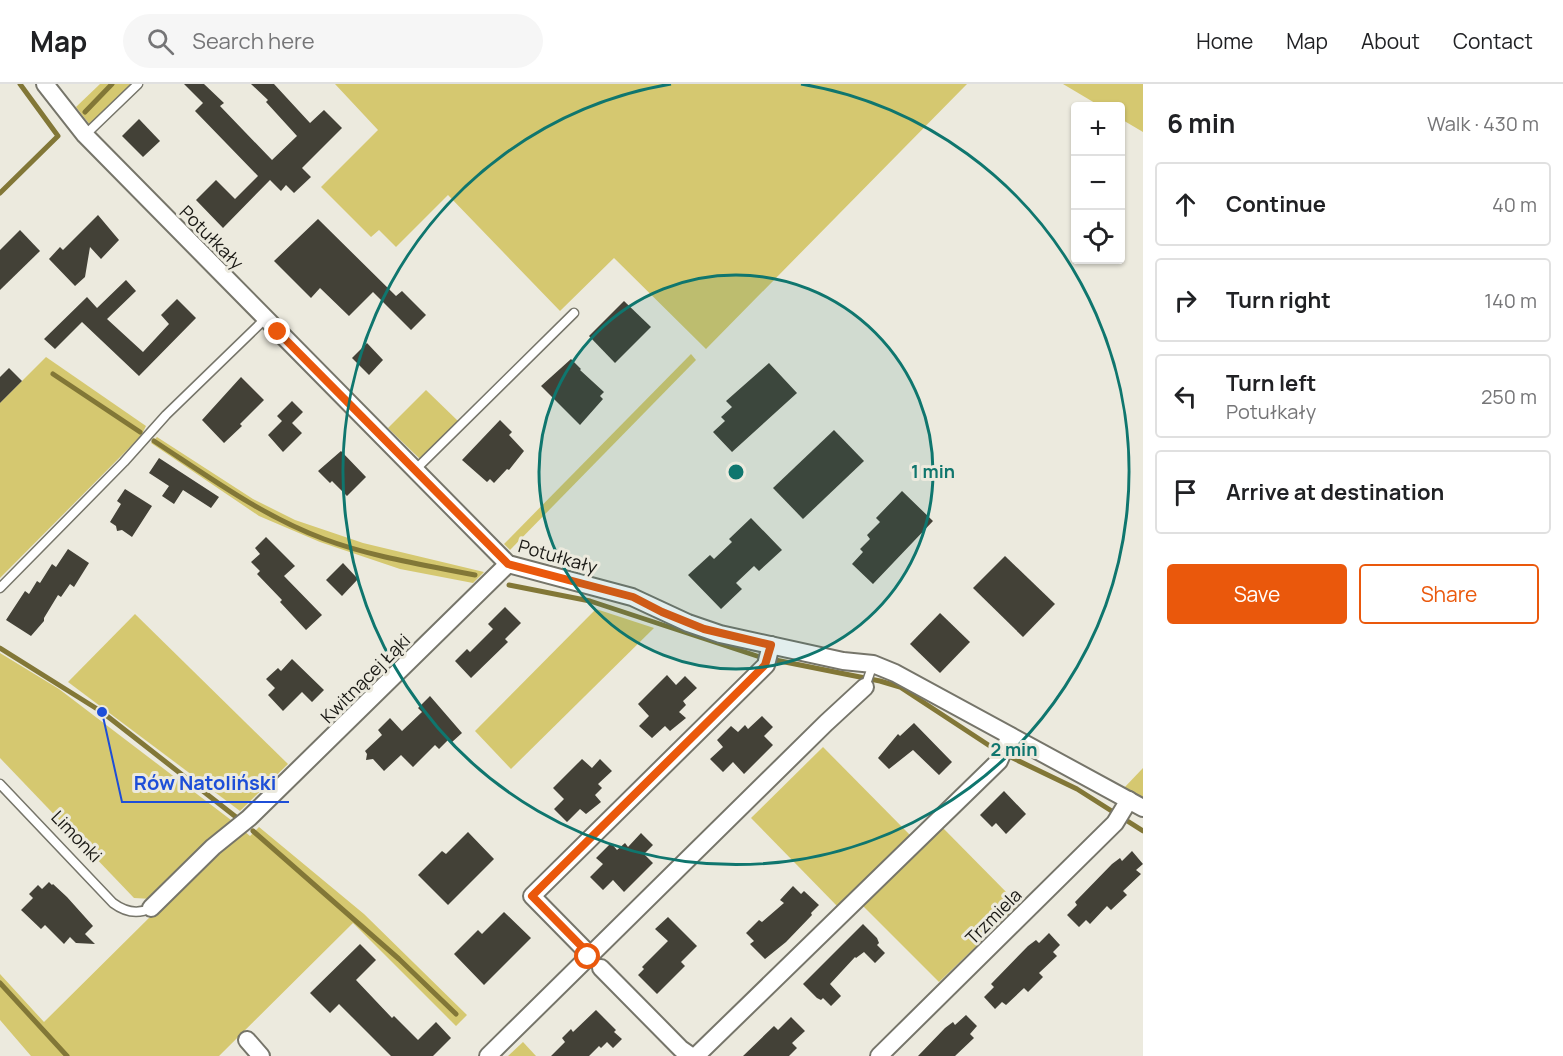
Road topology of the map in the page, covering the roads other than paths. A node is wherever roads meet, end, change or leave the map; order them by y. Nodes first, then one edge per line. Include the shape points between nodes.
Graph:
1 (45, 84) edge
2 (138, 84) edge
3 (85, 135) junction
4 (574, 313) dead end
5 (265, 319) junction
6 (415, 471) junction
7 (508, 564) junction
8 (0, 588) edge
9 (768, 653) junction
10 (870, 674) junction
11 (1005, 747) junction
12 (0, 784) edge
13 (1128, 810) edge
14 (151, 908) joint
15 (595, 962) junction
16 (247, 1040) dead end
17 (261, 1056) edge
18 (488, 1056) edge
19 (691, 1056) edge
20 (696, 1056) edge
21 (879, 1056) edge

1 - 3 street, Potułkały
2 - 3 lane
3 - 5 street, Potułkały
4 - 6 lane
5 - 6 street, Potułkały
5 - 8 lane via 166,415
6 - 7 street, Potułkały
7 - 9 street, Potułkały via 633,597
7 - 14 street, Kwitnącej Łąki via 249,818
9 - 10 street, Potułkały via 843,661
9 - 15 street via 532,896
10 - 11 street, Potułkały via 895,673
10 - 15 street
11 - 13 street, Potułkały
11 - 20 street
12 - 14 lane, Limonki via 113,903 129,912
13 - 21 street, Trzmiela
15 - 18 street
15 - 19 street
16 - 17 street

